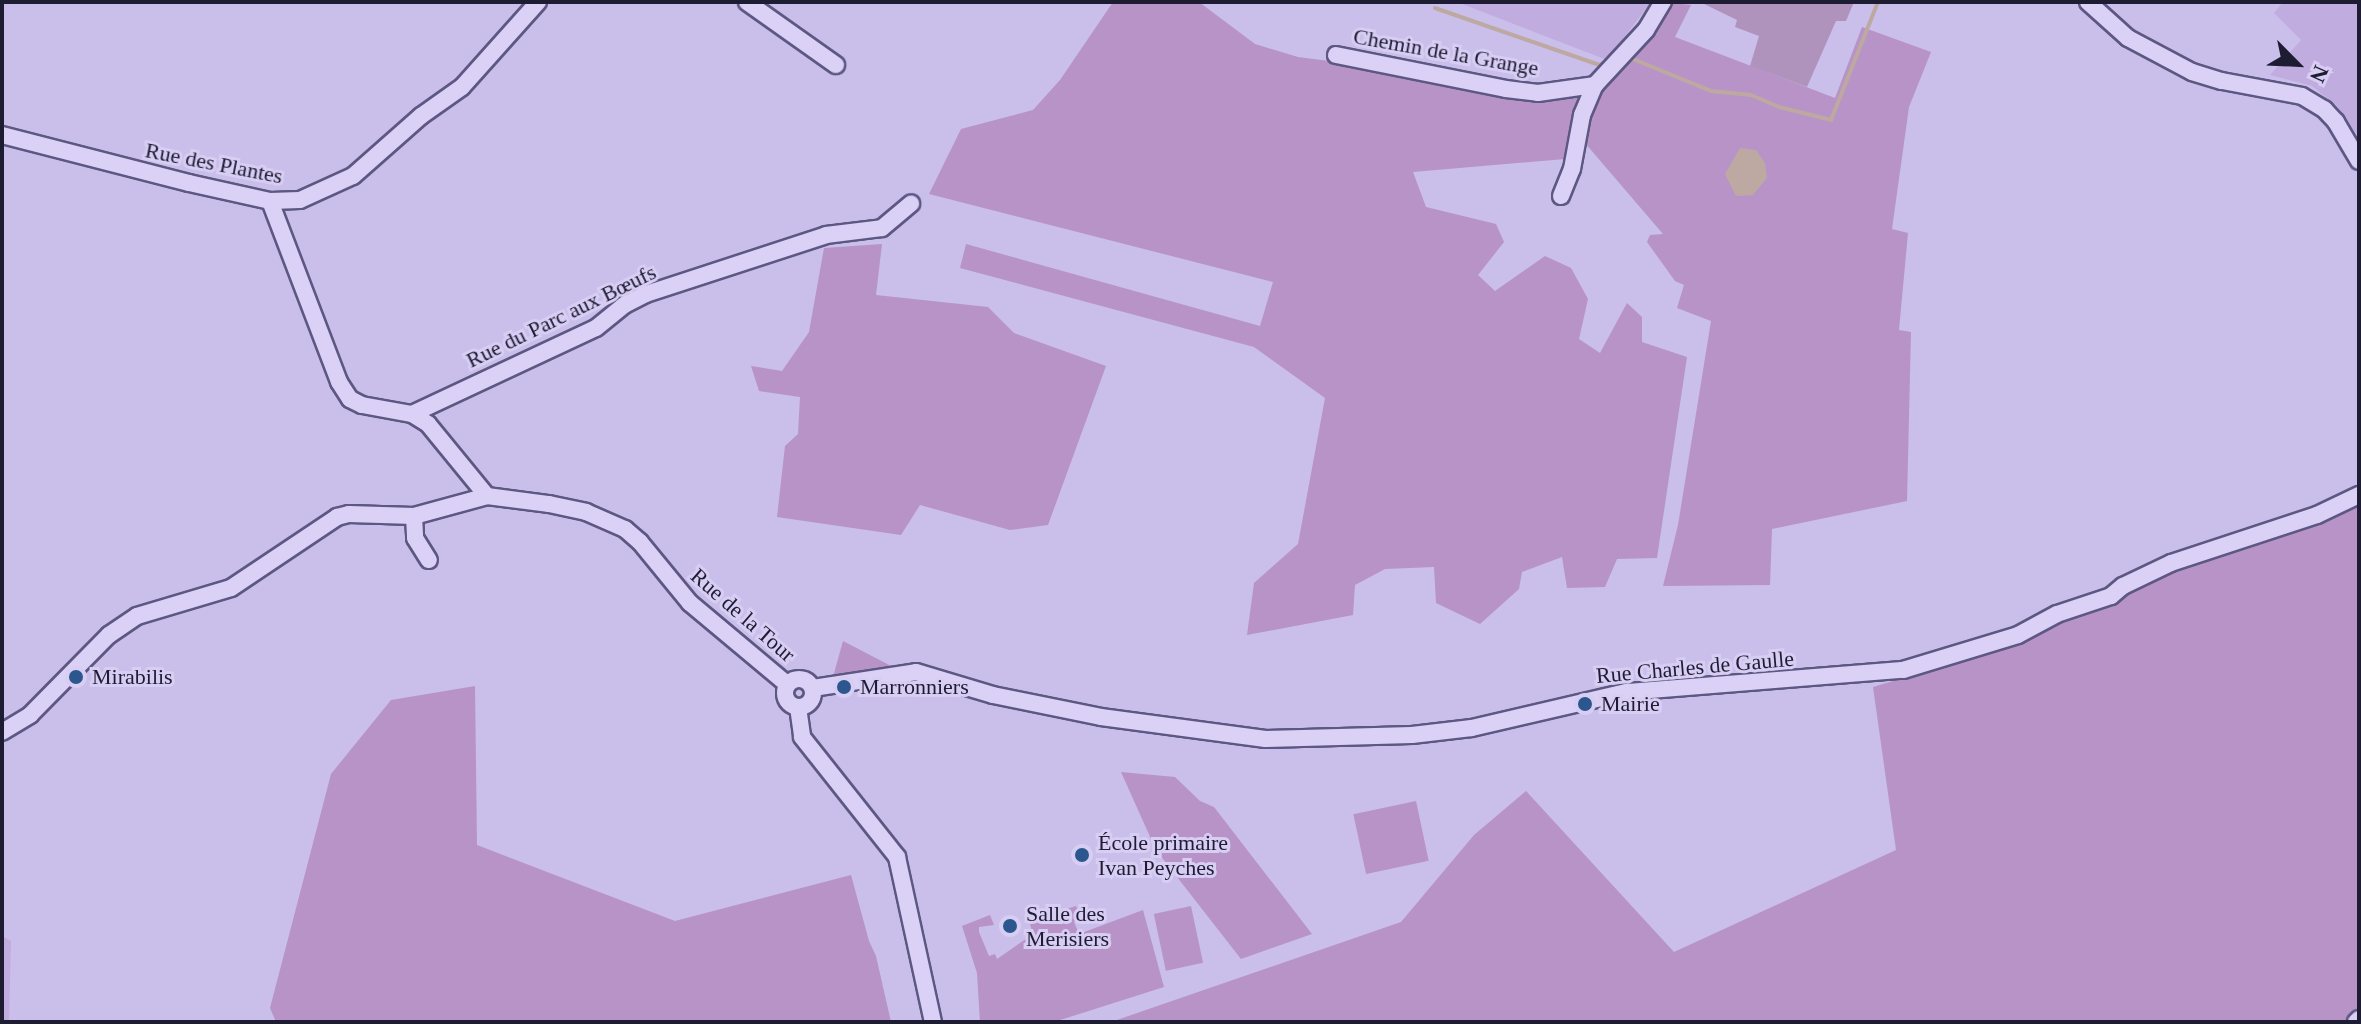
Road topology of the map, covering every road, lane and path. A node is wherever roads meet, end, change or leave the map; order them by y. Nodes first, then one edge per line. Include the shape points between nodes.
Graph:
1 (538, 2) edge
2 (747, 2) edge
3 (1663, 2) edge
4 (2088, 2) edge
5 (1336, 55) dead end
6 (836, 65) dead end
7 (1595, 85) junction
8 (2, 135) edge
9 (2359, 161) edge
10 (1561, 196) dead end
11 (270, 201) junction
12 (911, 204) dead end
13 (412, 414) junction
14 (2359, 495) edge
15 (487, 496) junction
16 (414, 516) junction
17 (429, 560) dead end
18 (787, 684) junction
19 (813, 688) junction
20 (798, 707) junction
21 (2, 732) edge
22 (933, 1022) edge

1 - 11 street, Rue des Plantes via 462,87 353,176 300,200
2 - 6 street
3 - 7 street via 1646,30
4 - 9 street via 2128,38 2192,72 2302,96 2336,122
5 - 7 street, Chemin de la Grange via 1538,93
7 - 10 street
8 - 11 street, Rue des Plantes
11 - 13 street via 350,399
12 - 13 street, Rue du Parc aux Bœufs via 882,228 826,235 646,294 596,328
13 - 15 street via 428,424
14 - 19 street, Rue Charles de Gaulle via 2317,515 2171,563 2111,596 2057,614 2018,635 1903,670 1627,692 1472,728 1266,739 1101,717 993,695 916,672
15 - 16 street, Rue de la Tour
15 - 18 street, Rue de la Tour via 561,507 625,529 690,603
16 - 17 street via 415,538
16 - 21 street, Rue de la Tour via 337,517 231,588 137,616 109,635 30,715
18 - 19 street via 801,678
18 - 20 street via 787,700
19 - 20 street via 812,700
20 - 22 street via 802,737 897,857

